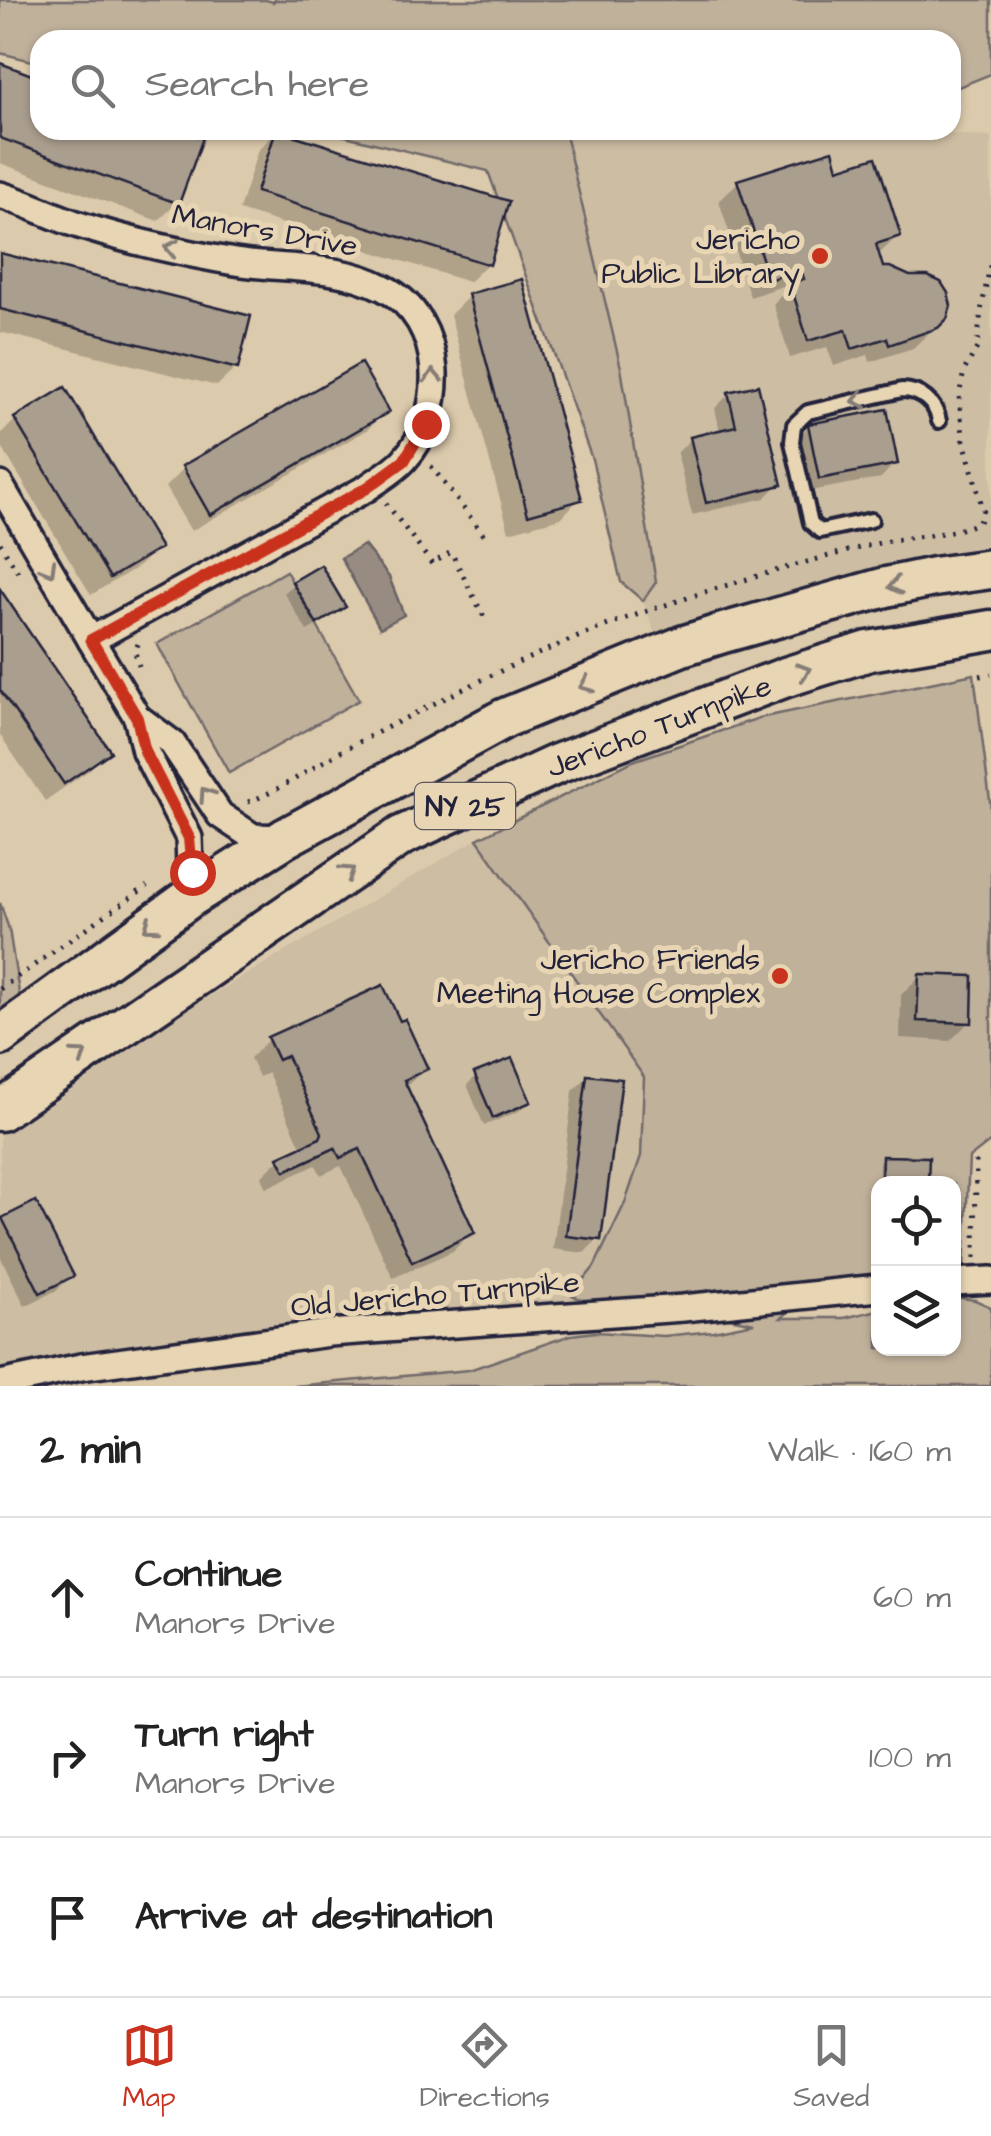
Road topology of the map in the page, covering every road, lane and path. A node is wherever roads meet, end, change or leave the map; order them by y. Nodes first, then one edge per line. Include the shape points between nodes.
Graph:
1 (0, 196) edge
2 (991, 261) edge
3 (939, 420) dead end
4 (433, 457) dead end
5 (0, 485) edge
6 (385, 502) dead end
7 (871, 520) dead end
8 (487, 539) dead end
9 (0, 542) edge
10 (991, 569) edge
11 (23, 580) dead end
12 (484, 618) dead end
13 (991, 630) edge
14 (146, 636) dead end
15 (91, 640) junction
16 (139, 665) dead end
17 (991, 674) edge
18 (980, 676) dead end
19 (137, 718) junction
20 (246, 802) dead end
21 (286, 838) junction
22 (154, 882) dead end
23 (190, 896) junction
24 (0, 989) edge
25 (0, 1036) edge
26 (0, 1111) edge
27 (976, 1160) dead end
28 (973, 1281) edge
29 (871, 1289) edge
30 (0, 1384) edge

15 -> 1 street, Manors Drive via 367,488 404,461 434,394 432,344 413,311 386,288 342,272 236,262 78,224
2 - 20 path via 978,348 964,371 960,396 962,437 982,523 827,556 615,622 496,673
3 -> 7 lane via 914,390 902,390 808,412 794,425 811,523 820,530
4 - 8 path via 435,474
5 -> 15 street
6 - 12 path via 432,564 451,552
9 - 11 path
10 -> 21 main road, Jericho Turnpike / NY 25 via 886,588 682,646 505,718
26 -> 13 main road, Jericho Turnpike / NY 25 via 401,836 557,764 786,676 869,652
14 - 16 path via 135,652
15 - 19 street
17 - 18 path
21 -> 19 street via 254,837 220,815 172,743
19 - 23 street via 145,752 189,838
21 - 23 main road, Jericho Turnpike / NY 25
22 - 24 path
23 -> 25 main road, Jericho Turnpike / NY 25
27 - 28 path
29 - 30 street, Old Jericho Turnpike via 329,1333

